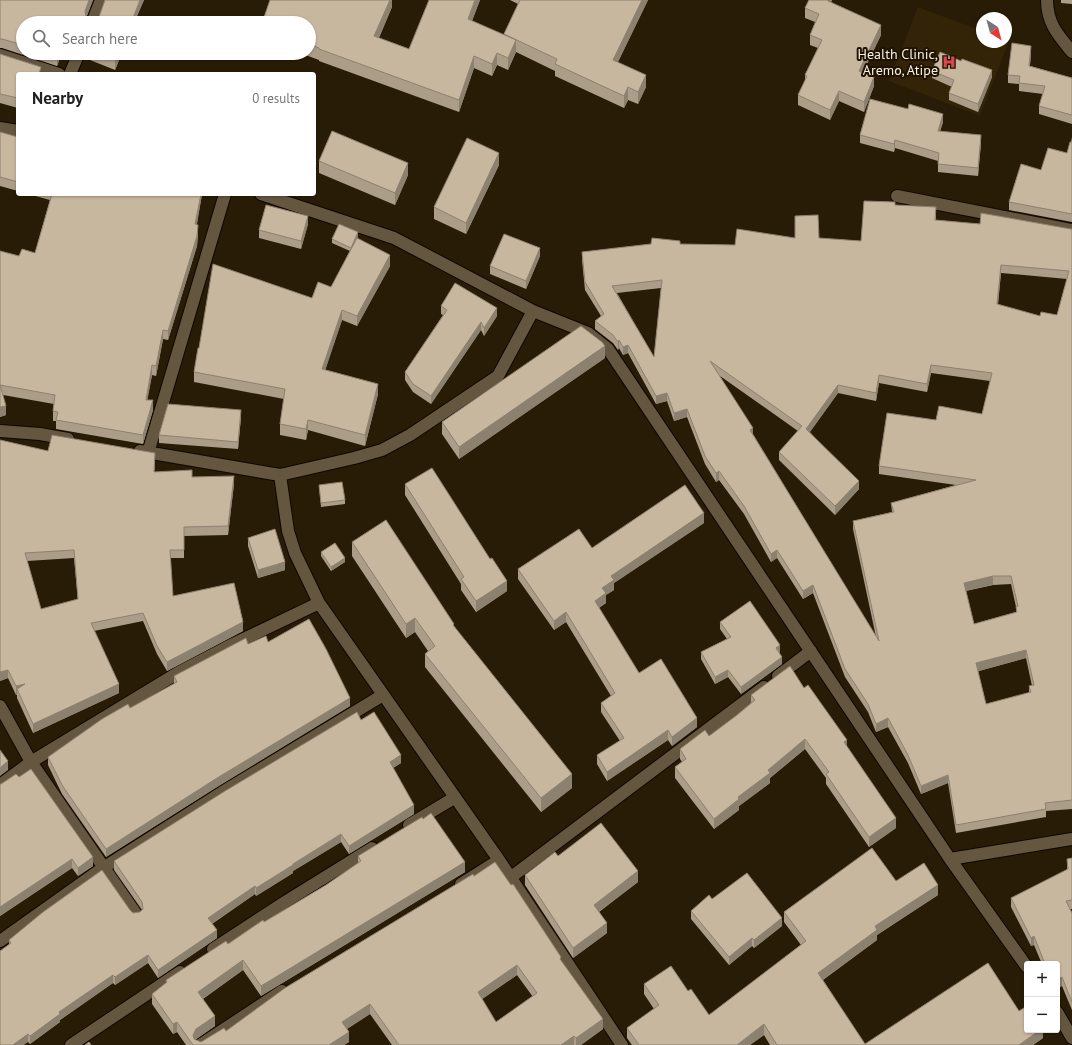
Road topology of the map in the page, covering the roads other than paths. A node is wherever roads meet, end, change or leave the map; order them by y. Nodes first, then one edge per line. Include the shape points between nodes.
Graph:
1 (102, 0) edge
2 (1047, 0) edge
3 (95, 16) edge
4 (1072, 52) edge
5 (0, 55) edge
6 (76, 60) edge
7 (53, 72) edge
8 (71, 72) edge
9 (0, 128) edge
10 (16, 131) edge
11 (224, 196) edge
12 (267, 196) edge
13 (897, 196) dead end
14 (1072, 230) edge
15 (533, 311) junction
16 (0, 431) edge
17 (79, 440) edge
18 (125, 449) edge
19 (148, 453) junction
20 (280, 475) junction
21 (319, 603) junction
22 (811, 651) junction
23 (383, 695) junction
24 (0, 706) edge
25 (31, 762) junction
26 (0, 785) edge
27 (454, 798) junction
28 (400, 831) edge
29 (1072, 839) edge
30 (380, 843) edge
31 (950, 859) junction
32 (499, 860) junction
33 (103, 868) junction
34 (510, 878) junction
35 (452, 889) edge
36 (136, 914) edge
37 (0, 941) edge
38 (205, 955) edge
39 (192, 963) edge
40 (1024, 963) edge
41 (295, 984) edge
42 (1060, 1017) edge
43 (1072, 1038) edge
44 (71, 1045) edge
45 (200, 1045) edge
46 (622, 1045) edge

1 - 3 street
2 - 4 street via 1047,12 1058,35
5 - 7 street
6 - 8 street
9 - 10 street
11 - 19 street
12 - 15 street via 394,238
13 - 14 street
15 - 20 street via 498,376 410,435 382,450
15 - 22 street via 588,333 608,349
16 - 17 street
18 - 19 street
19 - 20 street
20 - 21 street via 288,531 295,553
21 - 23 street
21 - 25 street via 181,671
22 - 31 street
22 - 34 street
23 - 27 street
23 - 33 street
24 - 25 street
25 - 26 street
25 - 33 street
27 - 28 street
27 - 32 street
29 - 31 street
30 - 38 street
31 - 40 street
32 - 34 street
32 - 35 street
33 - 36 street
33 - 37 street
34 - 46 street
39 - 44 street
41 - 45 street
42 - 43 street

